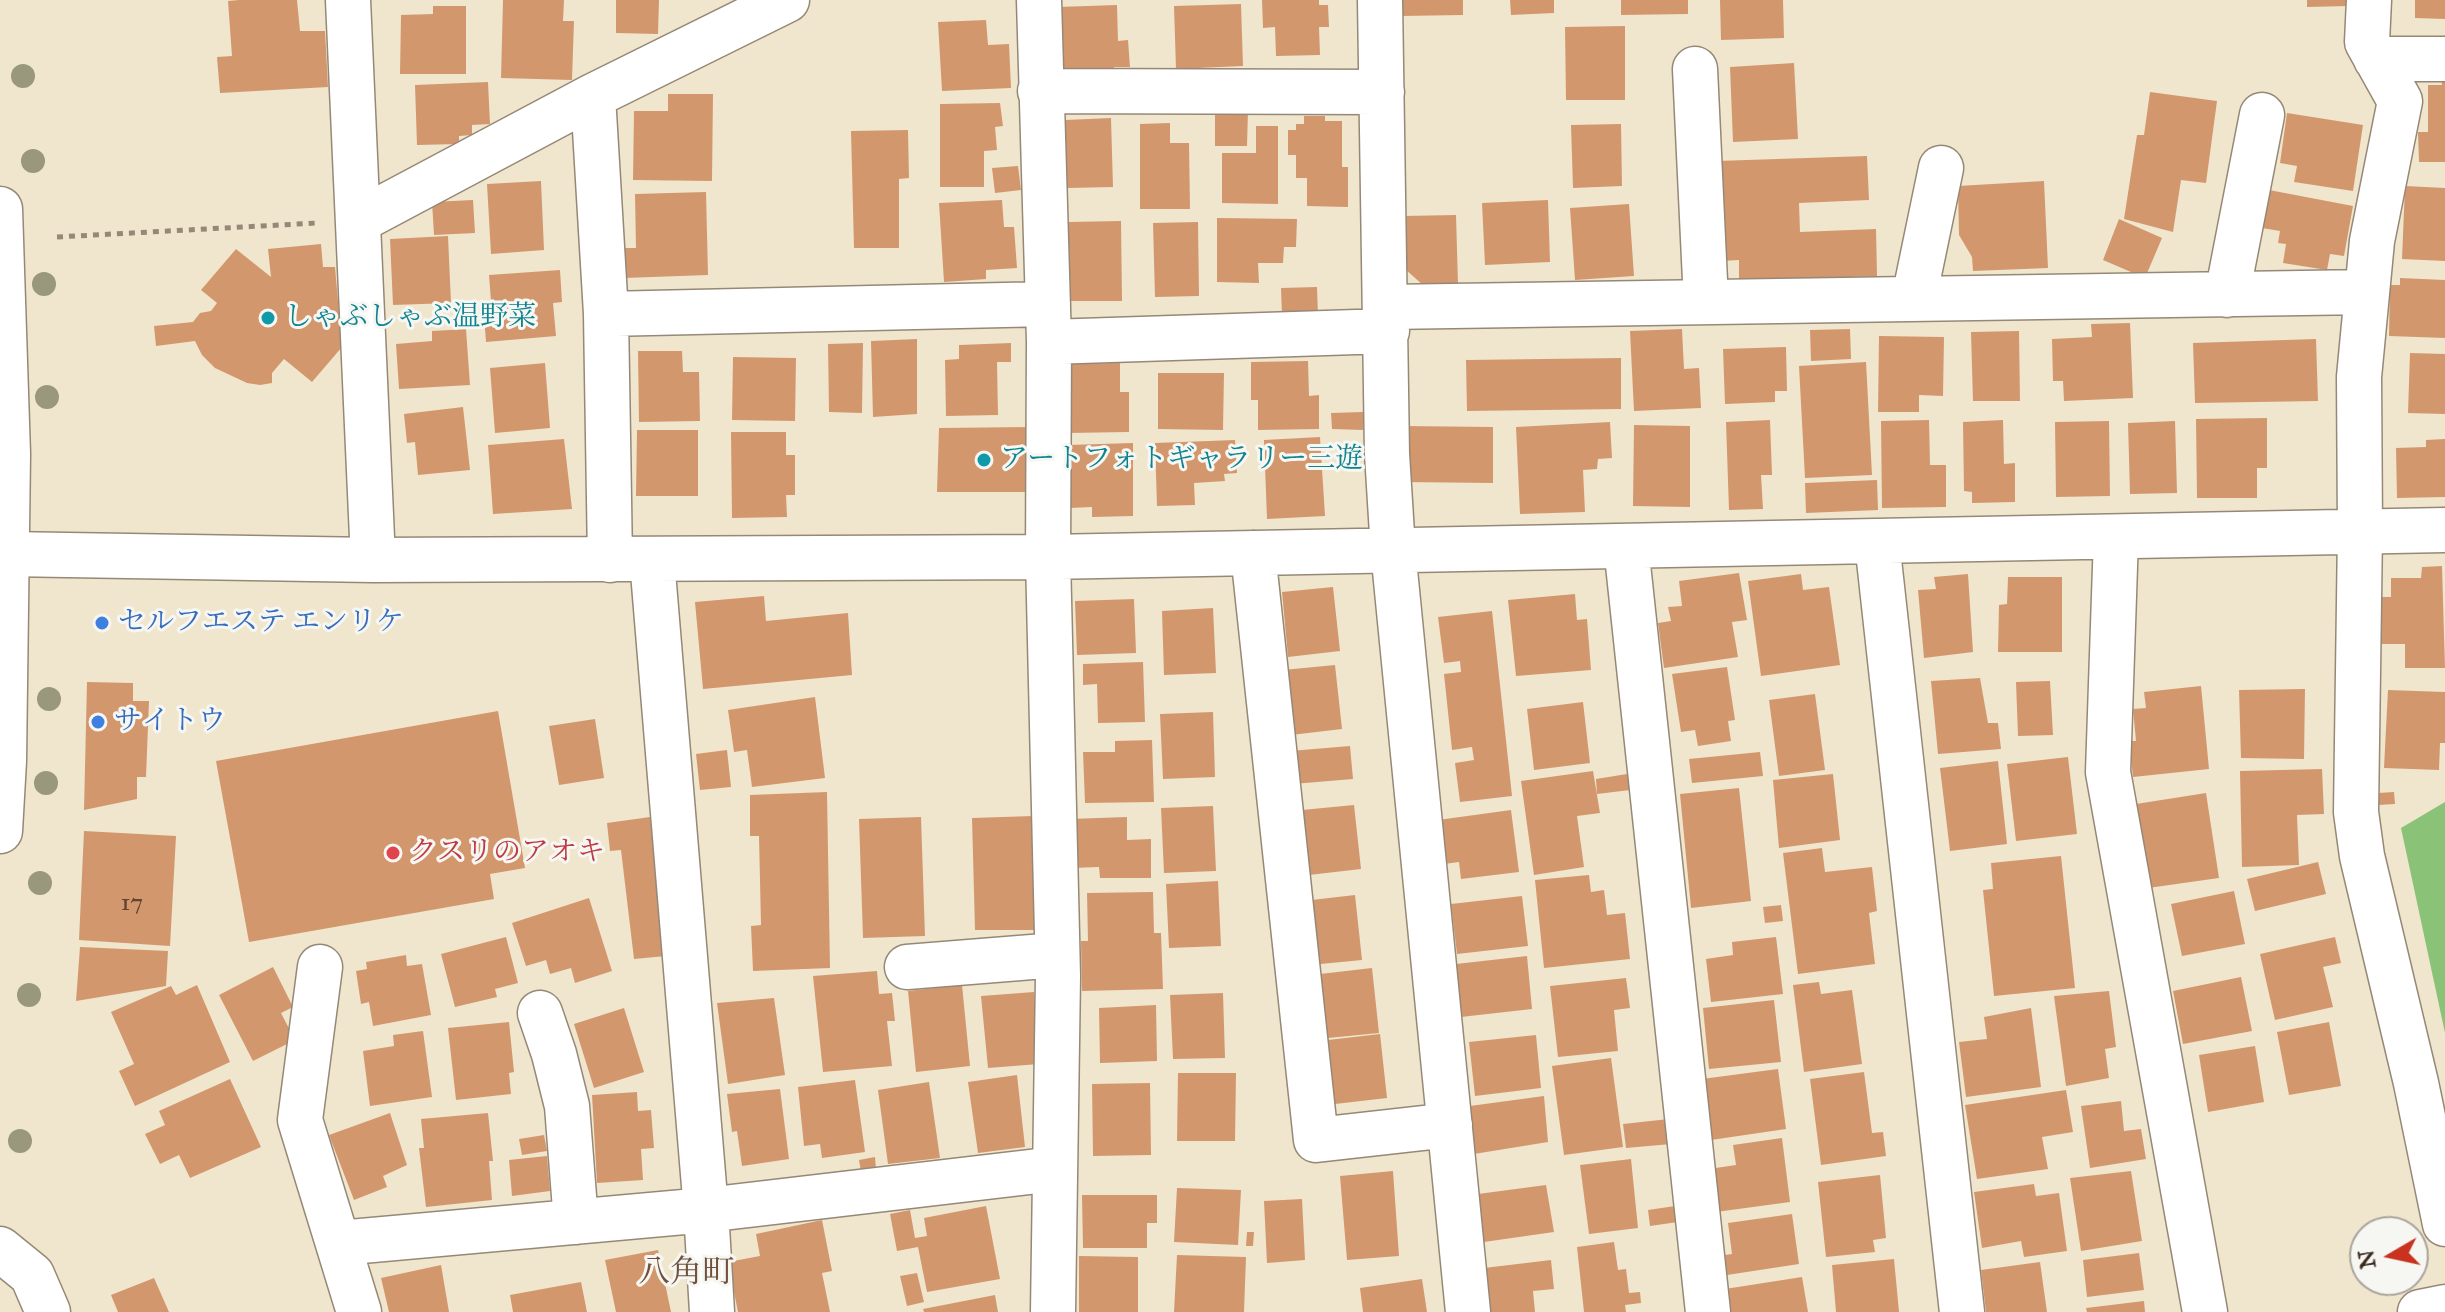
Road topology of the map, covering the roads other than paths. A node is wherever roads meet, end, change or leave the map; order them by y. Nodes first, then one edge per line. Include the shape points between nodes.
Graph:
1 (348, 0) edge
2 (787, 0) edge
3 (1039, 0) edge
4 (1380, 0) edge
5 (2369, 0) edge
6 (2376, 59) junction
7 (2445, 59) edge
8 (1695, 69) dead end
9 (1040, 91) junction
10 (1382, 92) junction
11 (593, 96) junction
12 (2262, 115) dead end
13 (1941, 168) dead end
14 (358, 221) junction
15 (1, 228) edge
16 (2367, 292) junction
17 (2227, 295) junction
18 (1914, 298) junction
19 (1706, 302) junction
20 (606, 314) junction
21 (1387, 319) junction
22 (1048, 323) junction
23 (2445, 530) edge
24 (2360, 531) junction
25 (2116, 537) junction
26 (1877, 542) junction
27 (1626, 546) junction
28 (1393, 550) junction
29 (1253, 553) junction
30 (6, 554) junction
31 (1048, 557) junction
32 (373, 560) junction
33 (610, 560) junction
34 (652, 560) junction
35 (0, 831) edge
36 (1057, 955) junction
37 (320, 967) dead end
38 (907, 967) dead end
39 (540, 1013) dead end
40 (1450, 1125) junction
41 (1055, 1169) junction
42 (706, 1210) junction
43 (576, 1222) junction
44 (2445, 1224) edge
45 (339, 1243) junction
46 (0, 1249) edge
47 (2445, 1307) edge
48 (48, 1312) edge
49 (359, 1312) edge
50 (712, 1312) edge
51 (1053, 1312) edge
52 (1468, 1312) edge
53 (1708, 1312) edge
54 (1962, 1312) edge
55 (2205, 1312) edge
56 (2420, 1312) edge

1 - 14 street
2 - 11 street
3 - 9 street
4 - 10 street
5 - 6 street via 2367,42
6 - 7 street
6 - 16 street via 2400,101
8 - 19 street
9 - 10 street
9 - 22 street
10 - 21 street
11 - 14 street
11 - 20 street
12 - 17 street
13 - 18 street
14 - 32 street
15 - 30 street
16 - 17 street
16 - 24 street via 2359,377
17 - 18 street
18 - 19 street
19 - 21 street
20 - 22 street
20 - 33 street
21 - 22 street
21 - 28 street
22 - 31 street
23 - 24 street
24 - 25 street
24 - 44 street via 2358,826
25 - 26 street
25 - 55 street via 2108,772
26 - 27 street
26 - 54 street
27 - 28 street
27 - 53 street
28 - 29 street
28 - 40 street
29 - 31 street
29 - 40 street via 1316,1140
30 - 32 street
30 - 35 street
31 - 34 street
31 - 36 street
32 - 33 street
33 - 34 street
34 - 42 street
36 - 38 street
36 - 41 street
37 - 45 street via 300,1120
39 - 43 street via 567,1106
40 - 52 street
41 - 42 street
41 - 51 street
42 - 43 street
42 - 50 street
43 - 45 street
45 - 49 street
46 - 48 street via 32,1275
47 - 56 street

